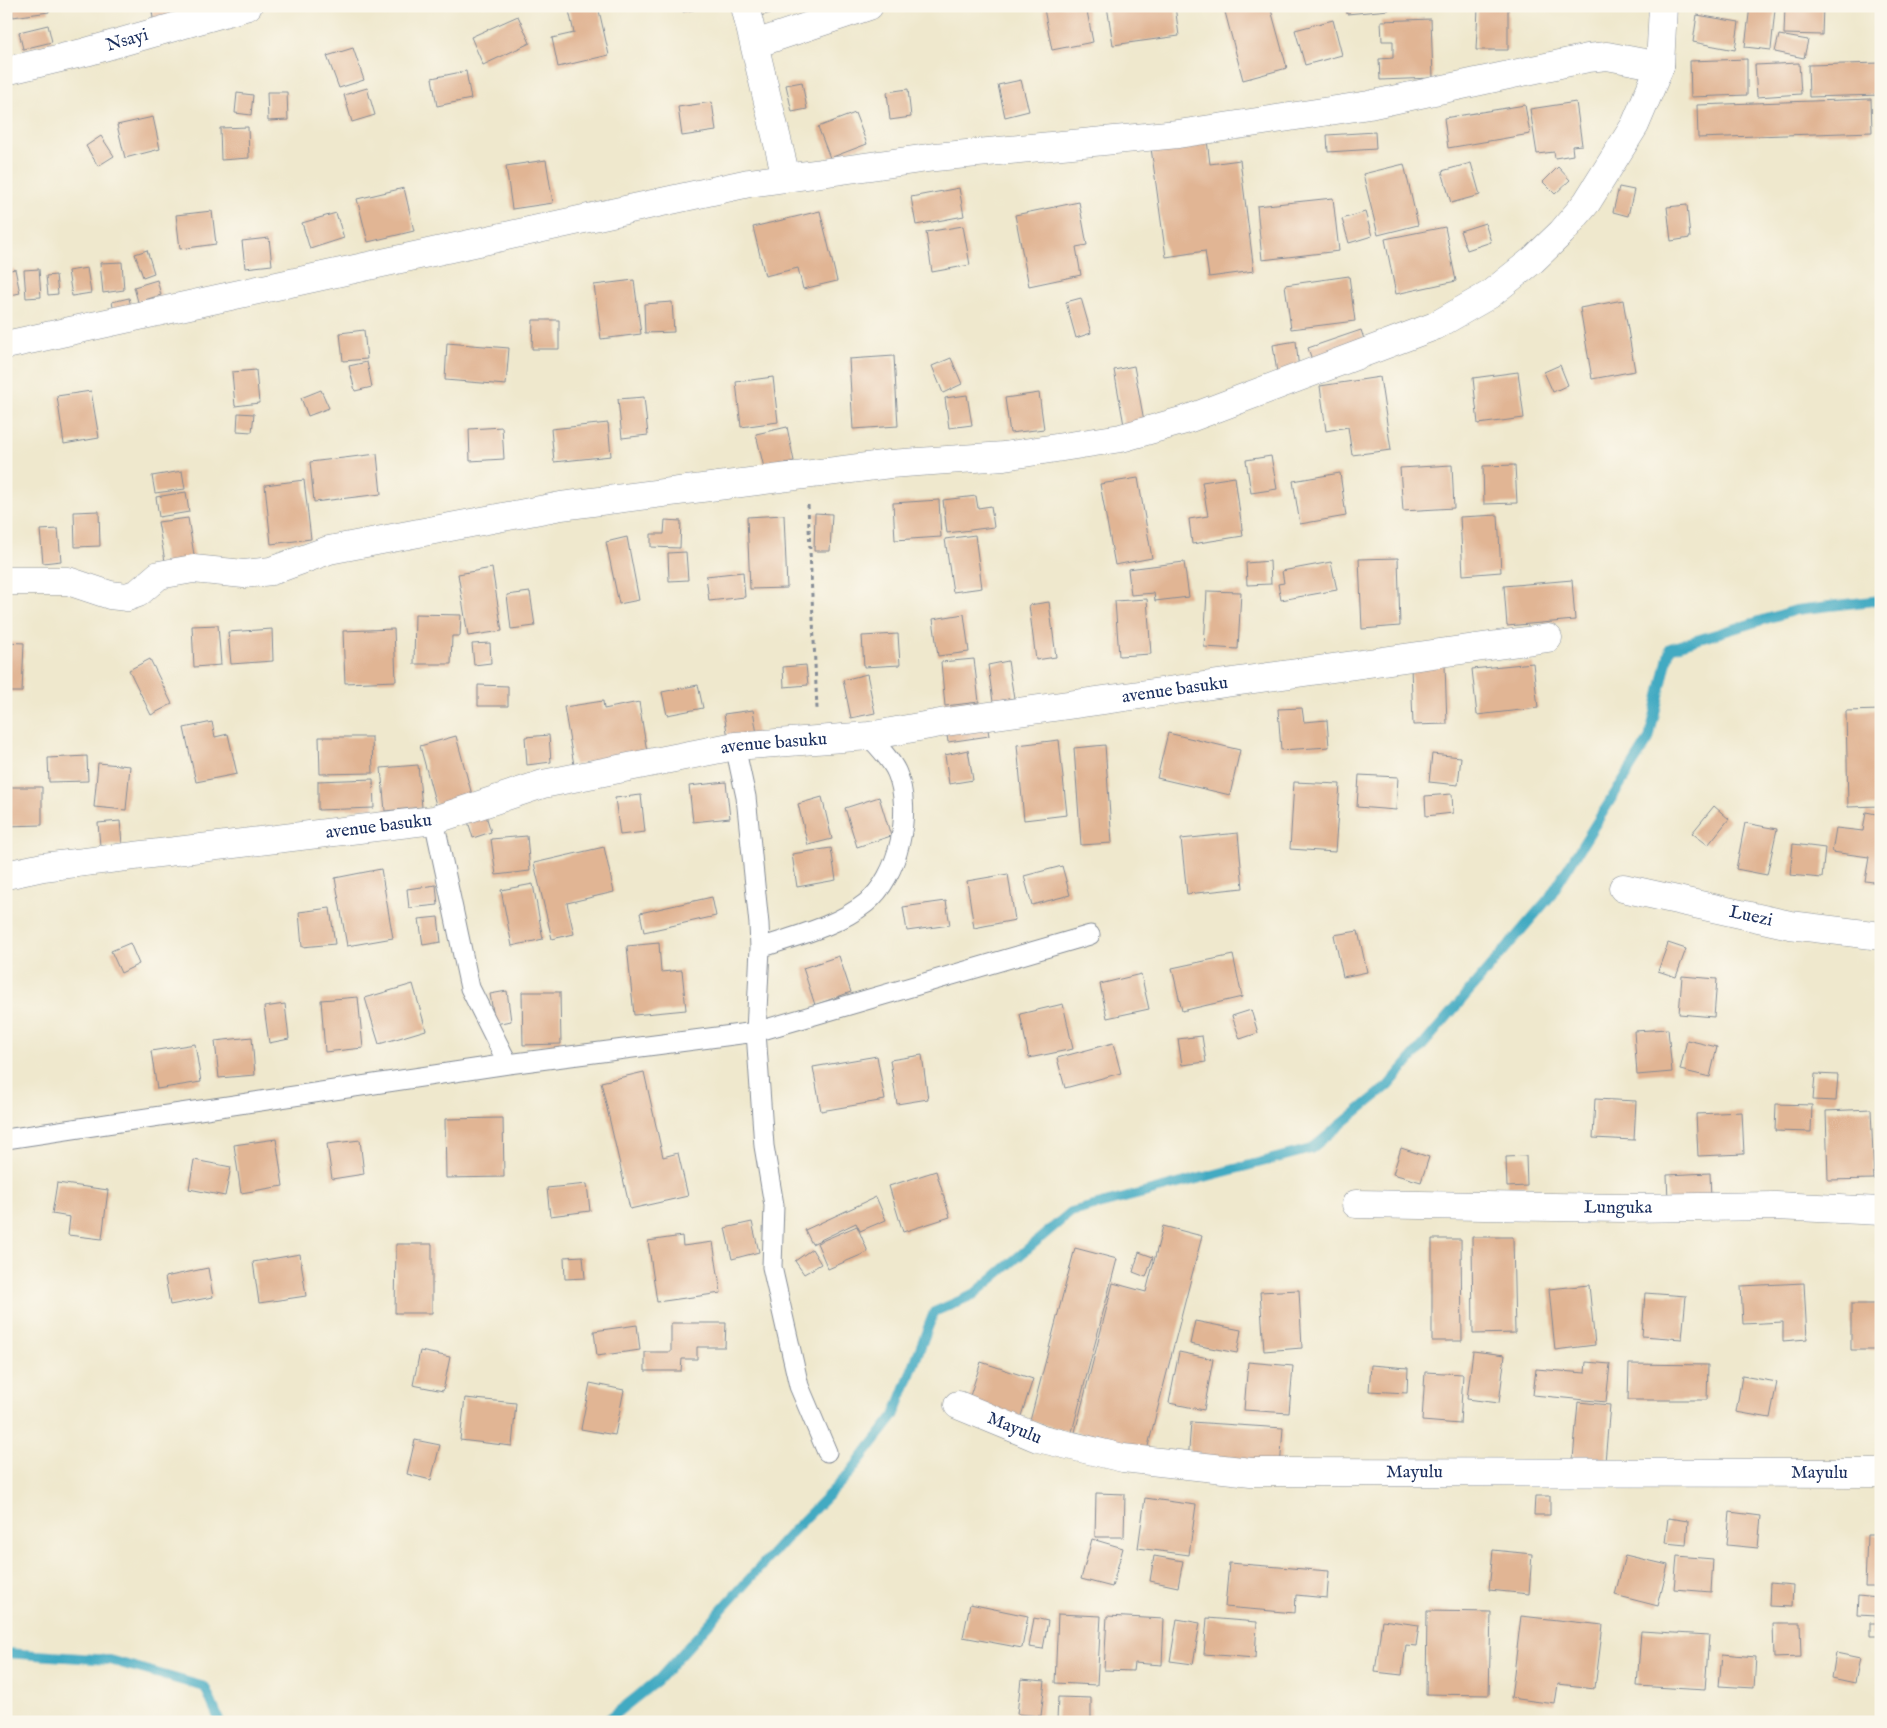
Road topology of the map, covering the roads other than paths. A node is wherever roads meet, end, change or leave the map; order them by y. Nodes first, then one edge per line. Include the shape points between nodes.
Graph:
1 (248, 6) edge
2 (745, 6) edge
3 (869, 6) edge
4 (1663, 6) edge
5 (755, 44) junction
6 (1660, 66) junction
7 (6, 71) edge
8 (786, 177) junction
9 (6, 345) edge
10 (6, 581) edge
11 (1548, 638) dead end
12 (869, 736) junction
13 (734, 746) junction
14 (434, 820) junction
15 (6, 875) edge
16 (1623, 888) dead end
17 (1090, 936) dead end
18 (1881, 936) edge
19 (760, 948) junction
20 (756, 1032) junction
21 (508, 1064) junction
22 (6, 1139) edge
23 (1356, 1204) dead end
24 (1881, 1211) edge
25 (958, 1405) dead end
26 (827, 1452) dead end
27 (1881, 1473) edge

1 - 7 street, Nsayi
2 - 5 street
3 - 5 street
4 - 6 street
5 - 8 street
6 - 8 street via 1607,56 1588,58 1369,105 1188,132 935,157
6 - 10 street via 1643,109 1587,202 1533,260 1489,294 1434,326 1185,420 1121,438 1004,456 890,464 561,506 329,550 271,571 244,574 193,569 159,575 138,593 127,597 110,596 68,581
8 - 9 street via 682,196
11 - 12 street, avenue basuku via 946,722
12 - 13 street, avenue basuku
12 - 19 lane via 897,772 905,803 902,838 890,873 867,903 836,921
13 - 14 street, avenue basuku via 543,784
13 - 19 lane via 746,797
14 - 15 street, avenue basuku via 43,867
14 - 21 lane via 470,988
16 - 18 street, Luezi via 1790,925
17 - 20 lane
19 - 20 lane
20 - 21 lane
20 - 26 lane via 764,1146 774,1205 772,1267 799,1386
21 - 22 lane
23 - 24 street, Lunguka via 1624,1208 1776,1206
25 - 27 street, Mayulu via 1047,1440 1123,1458 1242,1471

